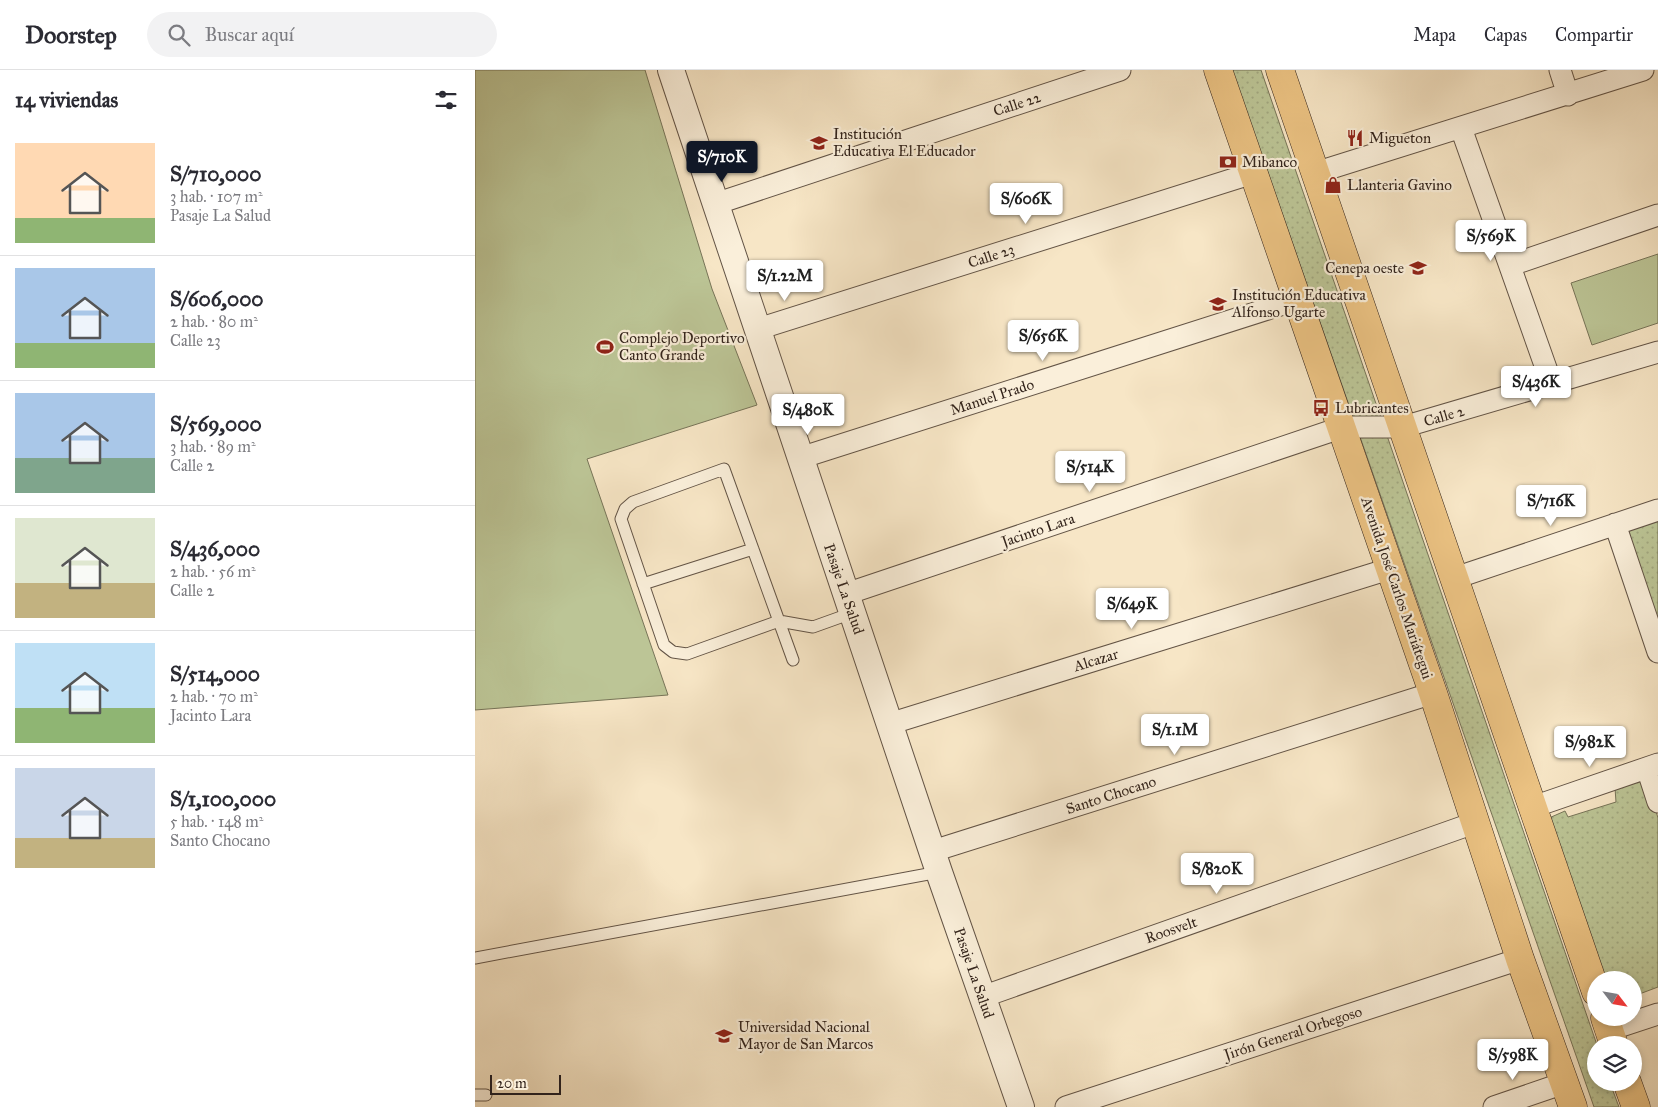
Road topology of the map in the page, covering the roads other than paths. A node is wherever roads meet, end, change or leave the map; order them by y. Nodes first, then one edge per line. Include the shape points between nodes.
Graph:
1 (1120, 70) edge
2 (1218, 70) edge
3 (1279, 70) edge
4 (1560, 70) edge
5 (1643, 70) edge
6 (676, 71) edge
7 (1568, 95) junction
8 (1461, 128) junction
9 (1253, 173) junction
10 (1315, 173) junction
11 (715, 204) junction
12 (1658, 215) edge
13 (1511, 265) junction
14 (1299, 299) junction
15 (758, 329) junction
16 (1658, 352) edge
17 (1552, 385) junction
18 (1403, 427) junction
19 (1343, 428) junction
20 (800, 458) junction
21 (1658, 510) edge
22 (1615, 524) junction
23 (753, 549) junction
24 (1389, 569) junction
25 (1455, 578) junction
26 (643, 584) junction
27 (849, 603) junction
28 (779, 621) junction
29 (1653, 624) edge
30 (1658, 652) edge
31 (793, 660) dead end
32 (1433, 693) junction
33 (889, 724) junction
34 (1652, 766) edge
35 (1658, 802) edge
36 (1533, 807) junction
37 (1474, 824) junction
38 (936, 862) junction
39 (475, 958) edge
40 (1519, 959) junction
41 (1589, 971) edge
42 (982, 997) junction
43 (1658, 1014) edge
44 (1609, 1031) edge
45 (1630, 1091) edge
46 (1569, 1095) edge
47 (1021, 1107) edge
48 (1066, 1107) edge
49 (1494, 1107) edge
50 (1636, 1107) edge

1 - 11 street, Calle 22
2 - 9 main road, Avenida José Carlos Mariátegui
3 - 10 main road
4 - 7 street
5 - 7 street
6 - 11 street, Pasaje La Salud
7 - 8 street
8 - 10 street
8 - 13 street
9 - 14 main road, Avenida José Carlos Mariátegui
9 - 15 street, Calle 23
10 - 18 main road
11 - 15 street, Pasaje La Salud
12 - 13 street
13 - 17 street
14 - 19 main road, Avenida José Carlos Mariátegui
14 - 20 street, Manuel Prado
15 - 20 street, Pasaje La Salud
16 - 17 street, Calle 2
17 - 18 street, Calle 2
18 - 19 street, Calle 2
18 - 25 main road
19 - 24 main road, Avenida José Carlos Mariátegui
19 - 27 street, Jacinto Lara
20 - 27 street, Pasaje La Salud
21 - 22 street
22 - 25 street
22 - 29 street
23 - 26 lane
23 - 26 lane via 724,469 633,502 625,509 621,519
23 - 28 lane
24 - 32 main road, Avenida José Carlos Mariátegui
24 - 33 street, Alcazar
25 - 36 main road
26 - 28 lane via 664,645 673,652 687,654
27 - 28 lane via 813,627
27 - 33 street, Pasaje La Salud
28 - 31 lane
29 - 30 street
32 - 37 main road, Avenida José Carlos Mariátegui
32 - 38 street, Santo Chocano
33 - 38 street, Pasaje La Salud
34 - 35 street
34 - 36 street
36 - 41 main road
37 - 40 main road, Avenida José Carlos Mariátegui
37 - 42 street, Roosvelt
38 - 39 lane
38 - 42 street, Pasaje La Salud
40 - 46 main road, Avenida José Carlos Mariátegui
40 - 48 street, Jirón General Orbegoso
42 - 47 street, Pasaje La Salud
43 - 44 street
45 - 50 main road
46 - 49 street

